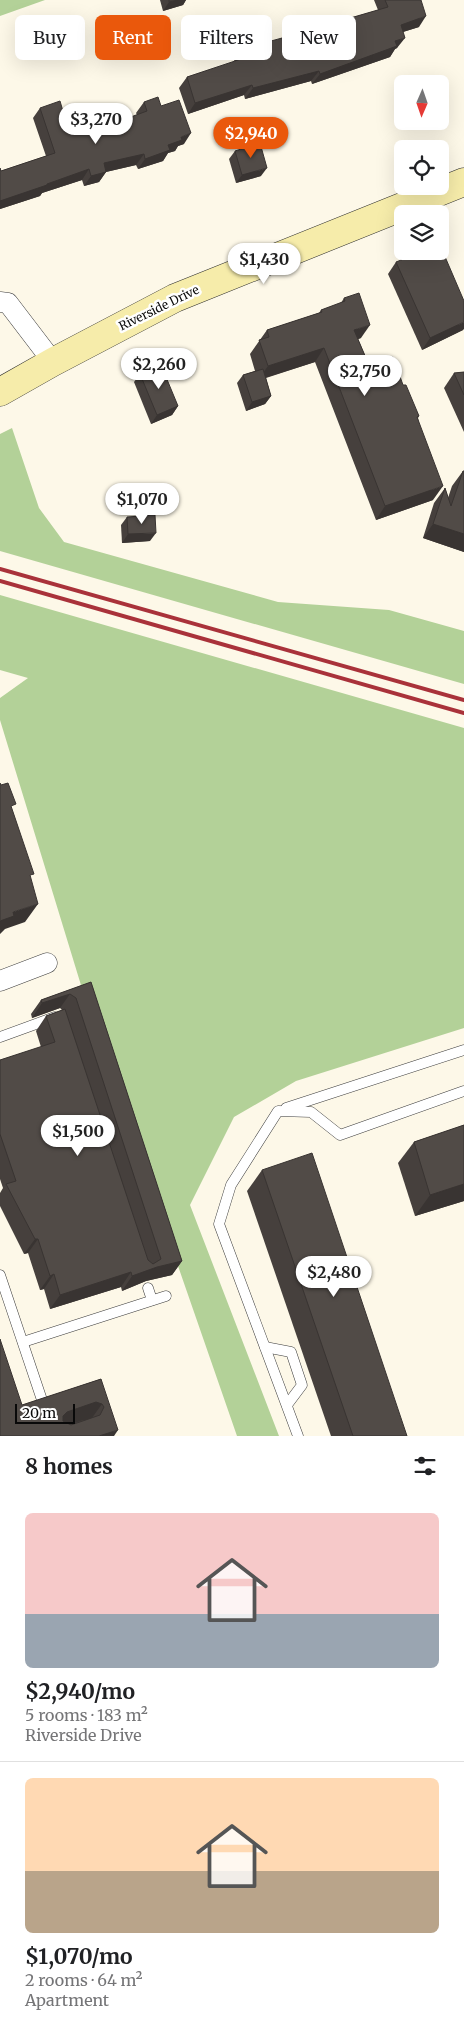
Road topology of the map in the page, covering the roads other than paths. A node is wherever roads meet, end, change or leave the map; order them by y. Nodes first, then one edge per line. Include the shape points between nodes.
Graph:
1 (464, 182) edge
2 (0, 302) edge
3 (53, 362) junction
4 (0, 392) edge
5 (47, 963) dead end
6 (0, 980) edge
7 (62, 1024) edge
8 (0, 1037) edge
9 (464, 1050) edge
10 (464, 1091) edge
11 (278, 1111) junction
12 (0, 1275) edge
13 (148, 1288) edge
14 (3, 1294) edge
15 (166, 1296) dead end
16 (152, 1300) junction
17 (23, 1342) junction
18 (265, 1347) junction
19 (286, 1405) junction
20 (44, 1406) edge
21 (298, 1436) edge

1 - 3 main road, Riverside Drive via 175,298
2 - 3 street via 8,303
3 - 4 main road, Riverside Drive
5 - 6 street
7 - 8 lane via 59,1015
9 - 11 lane
10 - 11 lane via 340,1135 311,1112
11 - 18 lane via 231,1185 219,1224
12 - 14 lane
13 - 16 lane
14 - 17 lane
15 - 16 lane
16 - 17 lane
17 - 20 lane
18 - 19 lane
18 - 19 lane via 291,1352 302,1385
19 - 21 lane

